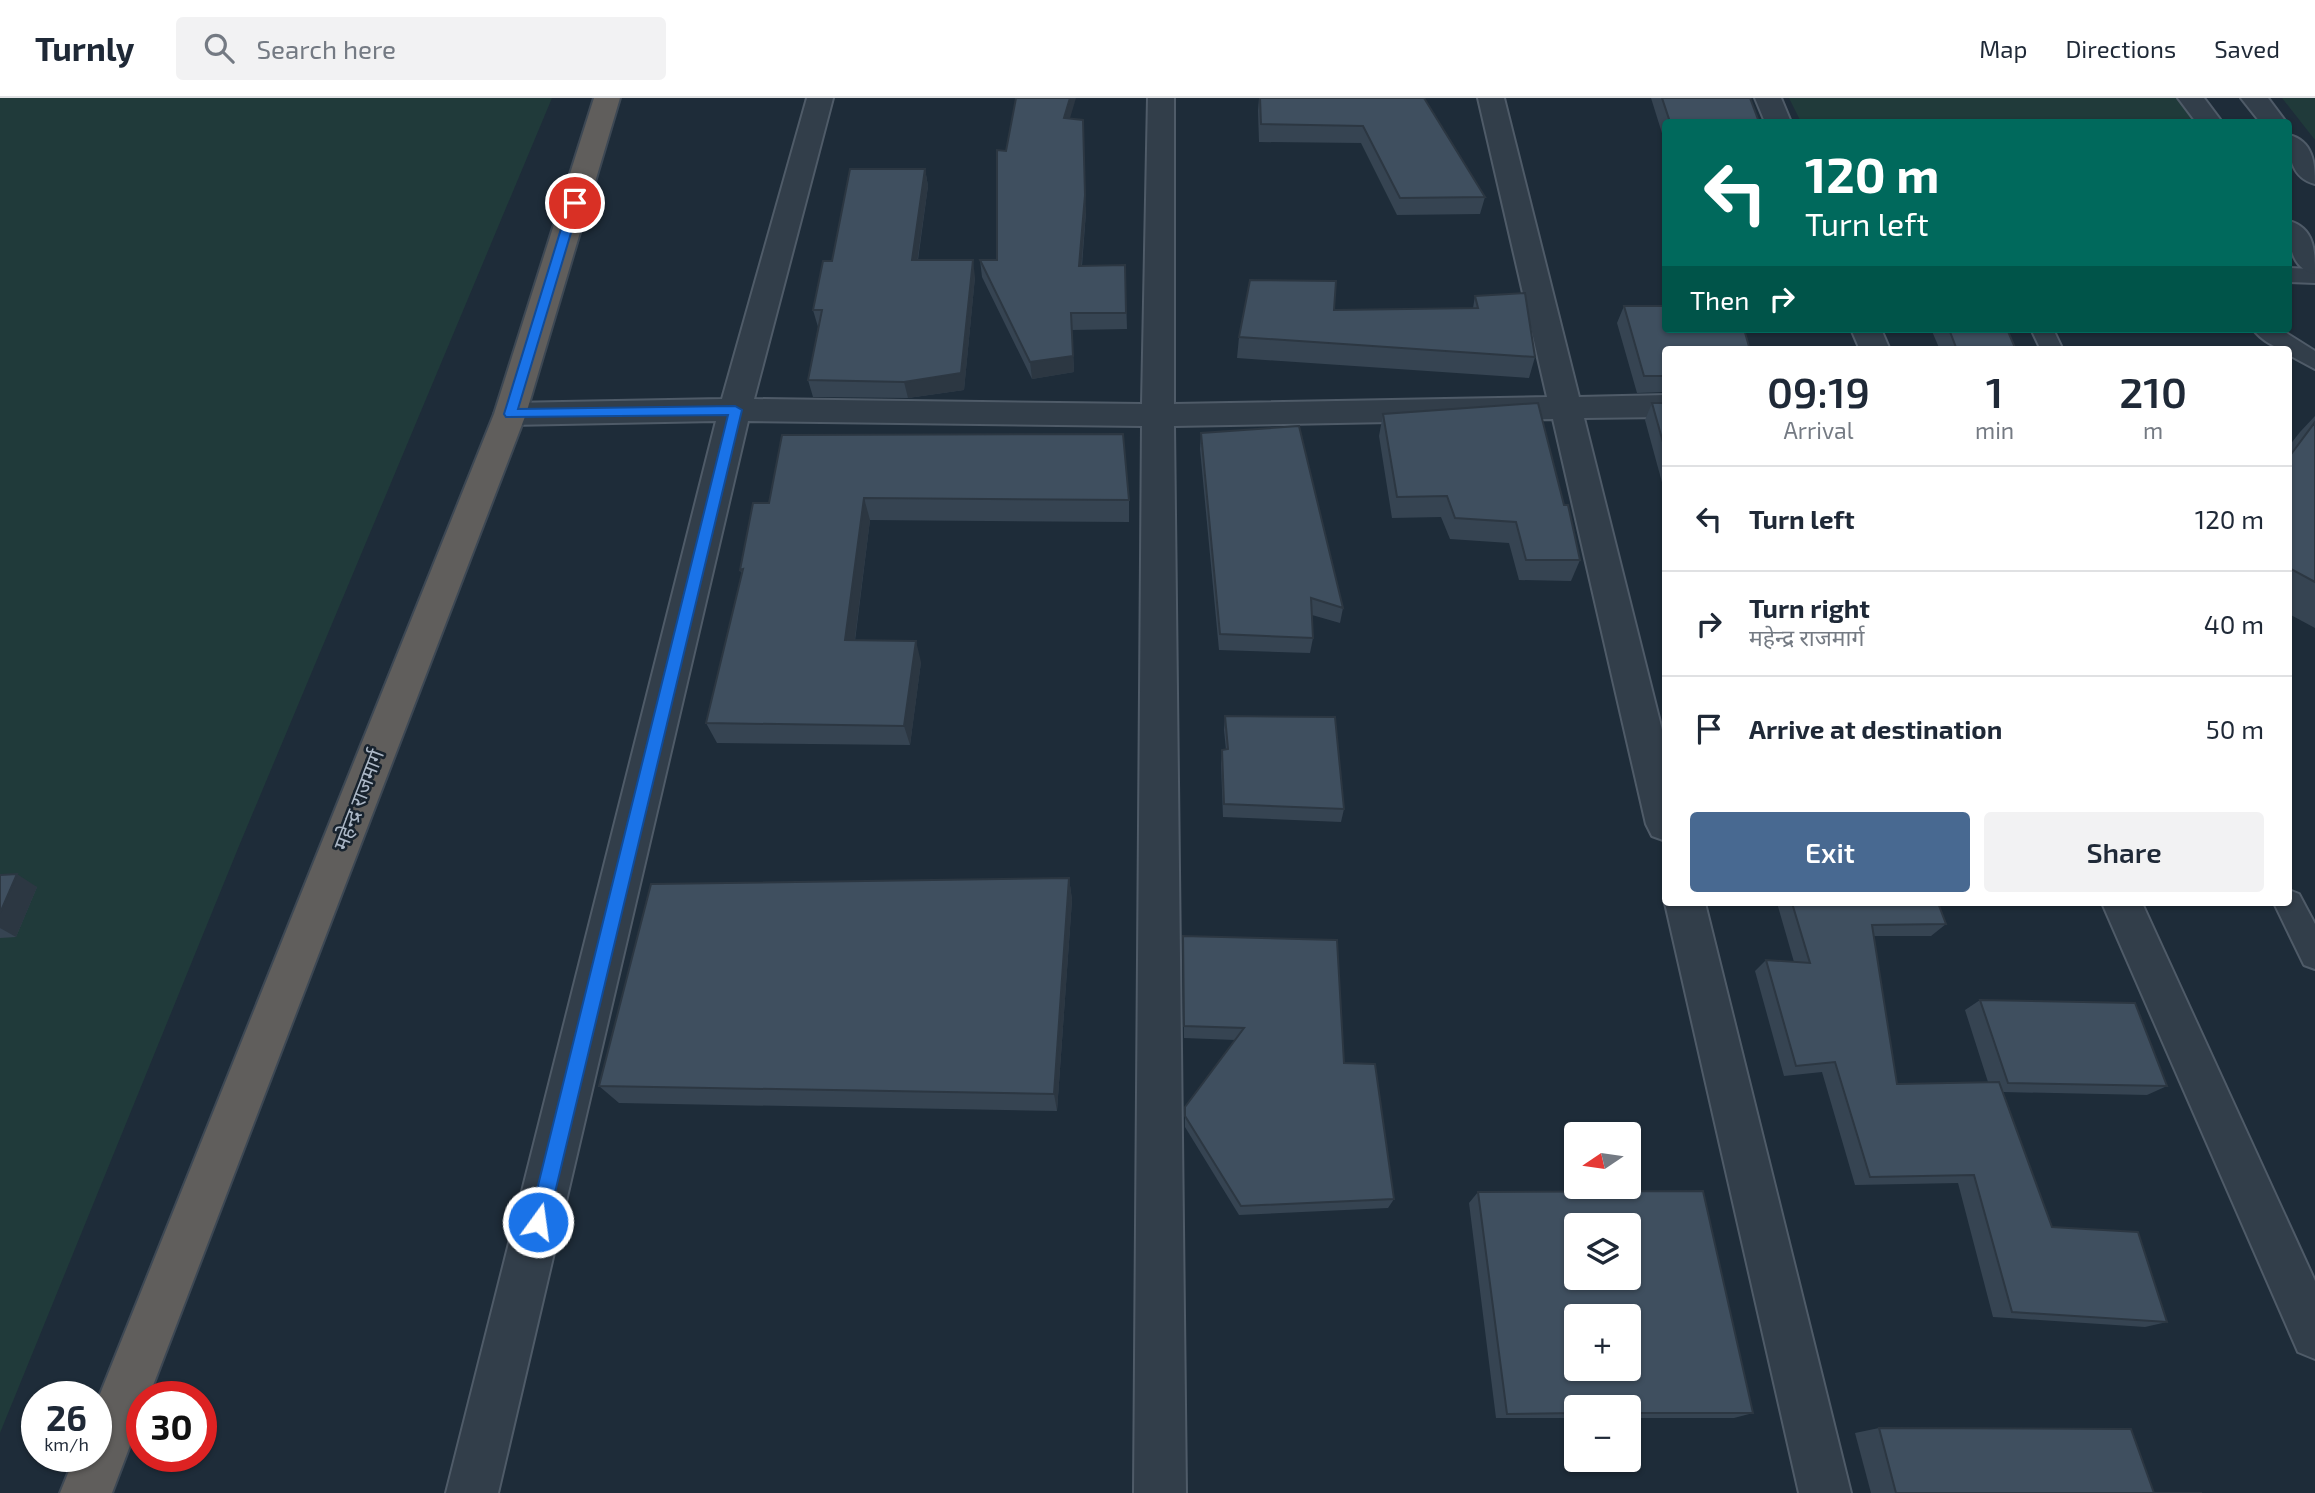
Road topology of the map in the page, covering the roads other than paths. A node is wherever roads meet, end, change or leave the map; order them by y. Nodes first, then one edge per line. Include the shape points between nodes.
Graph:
1 (607, 98) edge
2 (820, 98) edge
3 (1161, 98) edge
4 (1491, 98) edge
5 (1768, 98) edge
6 (2191, 98) edge
7 (2254, 98) edge
8 (1777, 119) edge
9 (2207, 119) edge
10 (2271, 119) edge
11 (2292, 147) edge
12 (2315, 176) edge
13 (2292, 234) edge
14 (2315, 265) edge
15 (2292, 275) edge
16 (2315, 276) edge
17 (2270, 333) edge
18 (2291, 346) edge
19 (2292, 347) edge
20 (2315, 361) edge
21 (1662, 406) edge
22 (1567, 407) junction
23 (735, 410) junction
24 (510, 414) junction
25 (1157, 415) junction
26 (1662, 807) edge
27 (1686, 906) edge
28 (2123, 906) edge
29 (2290, 906) edge
30 (2315, 955) edge
31 (2315, 1335) edge
32 (86, 1493) edge
33 (472, 1493) edge
34 (1160, 1493) edge
35 (1825, 1493) edge

1 - 24 highway, महेन्द्र राजमार्ग
2 - 23 street
3 - 25 street
4 - 22 street
5 - 8 street
6 - 9 street
7 - 10 street
11 - 12 street
13 - 14 street
15 - 16 lane
17 - 18 lane
19 - 20 lane
21 - 22 street
22 - 25 street
22 - 26 street
23 - 24 street
23 - 25 street
23 - 33 street
24 - 32 highway, महेन्द्र राजमार्ग
25 - 34 street
27 - 35 street
28 - 31 street
29 - 30 lane

